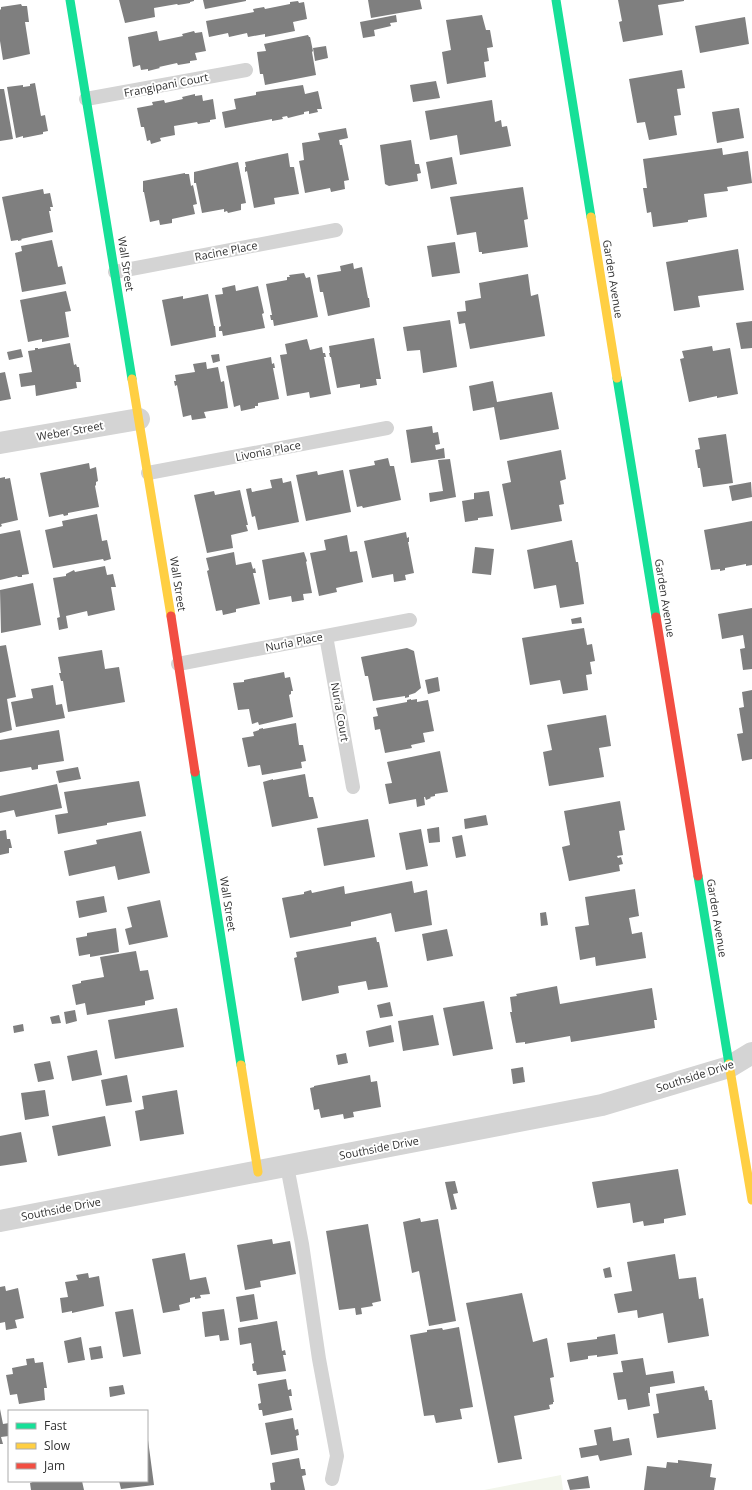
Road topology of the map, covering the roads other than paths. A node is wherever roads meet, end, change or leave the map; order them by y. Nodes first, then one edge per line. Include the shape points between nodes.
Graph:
1 (70, 0) edge
2 (556, 0) edge
3 (246, 70) dead end
4 (86, 99) junction
5 (336, 230) dead end
6 (115, 272) junction
7 (139, 418) junction
8 (387, 428) dead end
9 (0, 443) edge
10 (148, 473) junction
11 (410, 620) dead end
12 (326, 636) junction
13 (178, 664) junction
14 (353, 787) dead end
15 (752, 1053) edge
16 (729, 1067) junction
17 (286, 1166) junction
18 (258, 1172) junction
19 (752, 1200) edge
20 (0, 1221) edge
21 (332, 1479) dead end

1 - 4 street, Wall Street
2 - 16 street, Garden Avenue
3 - 4 lane, Frangipani Court
4 - 6 street, Wall Street
5 - 6 lane, Racine Place
6 - 7 street, Wall Street
7 - 9 street, Weber Street
7 - 10 street, Wall Street
8 - 10 lane, Livonia Place
10 - 13 street, Wall Street
11 - 12 lane, Nuria Place
12 - 13 lane, Nuria Place
12 - 14 lane, Nuria Court
13 - 18 street, Wall Street
15 - 16 street, Southside Drive
16 - 17 street, Southside Drive via 602,1105
16 - 19 street, Garden Avenue
17 - 18 street, Southside Drive
17 - 21 lane via 302,1244 337,1456
18 - 20 street, Southside Drive

